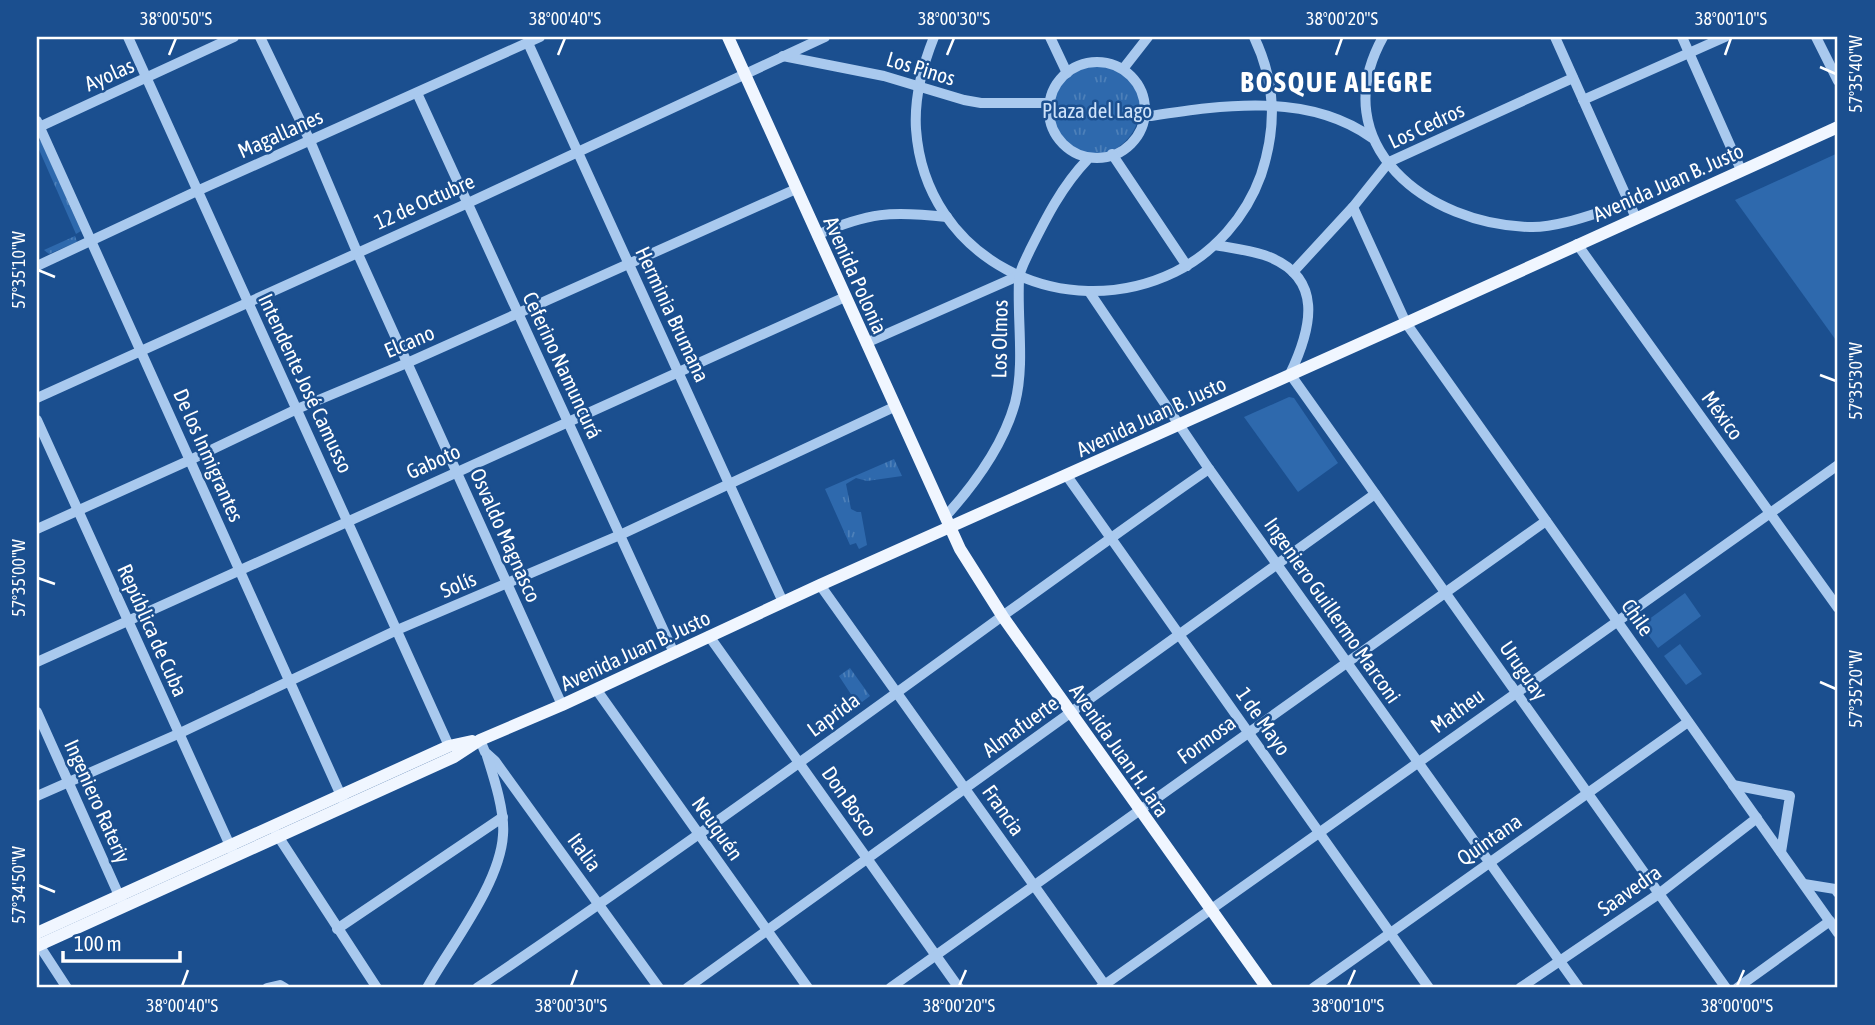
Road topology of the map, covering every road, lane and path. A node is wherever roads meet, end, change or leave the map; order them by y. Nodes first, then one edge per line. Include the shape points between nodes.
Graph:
1 (128, 37) edge
2 (234, 37) edge
3 (260, 37) edge
4 (540, 37) edge
5 (728, 37) edge
6 (825, 37) edge
7 (934, 37) edge
8 (1050, 37) edge
9 (1148, 37) edge
10 (1254, 37) edge
11 (1383, 37) edge
12 (1555, 37) edge
13 (1682, 37) edge
14 (1725, 37) edge
15 (1816, 37) edge
16 (528, 43) junction
17 (1689, 53) junction
18 (782, 56) junction
19 (1123, 69) junction
20 (744, 73) junction
21 (1067, 73) junction
22 (147, 78) junction
23 (1573, 78) junction
24 (1838, 81) edge
25 (918, 87) junction
26 (417, 93) junction
27 (1583, 100) junction
28 (1050, 103) junction
29 (1273, 105) junction
30 (1145, 115) junction
31 (38, 125) edge
32 (1838, 127) edge
33 (1372, 139) junction
34 (310, 141) junction
35 (578, 152) junction
36 (1112, 155) junction
37 (1087, 160) junction
38 (1390, 162) junction
39 (1741, 170) junction
40 (796, 189) junction
41 (197, 191) junction
42 (468, 203) junction
43 (1629, 203) junction
44 (1353, 207) junction
45 (947, 217) junction
46 (1636, 218) junction
47 (817, 235) junction
48 (91, 241) junction
49 (1577, 244) junction
50 (1215, 245) junction
51 (357, 252) junction
52 (629, 264) junction
53 (37, 265) edge
54 (1187, 266) junction
55 (1293, 272) junction
56 (1018, 276) junction
57 (1090, 293) junction
58 (845, 297) junction
59 (246, 301) junction
60 (518, 314) junction
61 (1406, 323) junction
62 (866, 343) junction
63 (140, 350) junction
64 (407, 363) junction
65 (679, 372) junction
66 (1290, 374) junction
67 (37, 398) edge
68 (894, 407) junction
69 (297, 409) junction
70 (37, 420) edge
71 (568, 422) junction
72 (1179, 424) junction
73 (190, 460) junction
74 (1838, 465) edge
75 (1209, 469) junction
76 (457, 472) junction
77 (1067, 476) junction
78 (730, 485) junction
79 (1375, 494) junction
80 (78, 510) junction
81 (1770, 513) junction
82 (348, 520) junction
83 (1546, 521) junction
84 (948, 523) junction
85 (37, 528) edge
86 (620, 535) junction
87 (1110, 537) junction
88 (1277, 565) junction
89 (239, 570) junction
90 (507, 584) junction
91 (820, 585) junction
92 (1445, 592) junction
93 (783, 602) junction
94 (1838, 608) edge
95 (1003, 617) junction
96 (127, 621) junction
97 (1618, 621) junction
98 (397, 630) junction
99 (1179, 635) junction
100 (709, 636) junction
101 (674, 653) junction
102 (37, 662) edge
103 (1346, 662) junction
104 (290, 682) junction
105 (596, 689) junction
106 (897, 692) junction
107 (1515, 692) junction
108 (562, 705) junction
109 (37, 712) edge
110 (1071, 714) junction
111 (1688, 722) junction
112 (1248, 732) junction
113 (178, 733) junction
114 (480, 740) junction
115 (449, 746) junction
116 (485, 752) junction
117 (799, 762) junction
118 (1417, 762) junction
119 (69, 782) junction
120 (1733, 785) junction
121 (965, 789) junction
122 (1587, 793) junction
123 (37, 796) edge
124 (343, 801) junction
125 (1139, 810) junction
126 (503, 817) junction
127 (1757, 818) junction
128 (275, 831) junction
129 (1319, 832) junction
130 (699, 834) junction
131 (232, 851) junction
132 (1781, 852) junction
133 (868, 859) junction
134 (1489, 863) junction
135 (1804, 884) junction
136 (1034, 886) junction
137 (1660, 893) junction
138 (1838, 893) edge
139 (122, 901) junction
140 (600, 904) junction
141 (1210, 909) junction
142 (1830, 921) junction
143 (337, 929) junction
144 (768, 931) junction
145 (1391, 933) junction
146 (1838, 933) edge
147 (37, 941) edge
148 (936, 955) junction
149 (1560, 960) junction
150 (283, 987) edge
151 (1104, 987) edge
152 (67, 988) edge
153 (267, 988) edge
154 (377, 988) edge
155 (427, 988) edge
156 (477, 988) edge
157 (659, 988) edge
158 (687, 988) edge
159 (808, 988) edge
160 (890, 988) edge
161 (959, 988) edge
162 (1267, 988) edge
163 (1313, 988) edge
164 (1429, 988) edge
165 (1520, 988) edge
166 (1579, 988) edge
167 (1726, 988) edge
168 (1737, 988) edge

1 - 22 street, Intendente José Camusso
2 - 22 street, Ayolas
3 - 34 street, Osvaldo Magnasco
4 - 16 street, Magallanes
5 - 20 main road, Avenida Polonia
6 - 18 street, 12 de Octubre
7 - 25 street
8 - 21 street
9 - 19 street
10 - 29 street
11 - 33 street via 1366,76 1364,95
12 - 23 street
13 - 17 street
14 - 17 street
15 - 24 street
16 - 26 street, Magallanes
16 - 35 street, Herminia Brumana
17 - 27 street
17 - 39 street
18 - 20 street, 12 de Octubre
18 - 25 street, Los Pinos
19 - 21 street via 1093,62
19 - 30 street via 1141,89
20 - 35 street, 12 de Octubre
20 - 40 main road, Avenida Polonia
21 - 28 street
22 - 31 street, Ayolas
22 - 41 street, Intendente José Camusso
23 - 27 street
23 - 38 street, Los Cedros
25 - 28 street, Los Pinos via 981,103
25 - 45 street via 916,132 921,155
26 - 34 street, Magallanes
26 - 42 street, Ceferino Namuncurá
27 - 43 street
28 - 37 street via 1054,137
29 - 30 street
29 - 33 street via 1333,119
29 - 50 street via 1258,184
30 - 36 street via 1134,139
31 - 48 street, De los Inmigrantes
32 - 39 main road, Avenida Juan B. Justo
33 - 38 street
34 - 41 street, Magallanes
34 - 51 street, Osvaldo Magnasco
35 - 42 street, 12 de Octubre
35 - 52 street, Herminia Brumana
36 - 37 street
36 - 54 street
37 - 56 street, Los Olmos via 1049,212
38 - 43 street via 1421,195 1487,221 1546,226
38 - 44 street, Los Cedros
39 - 46 main road, Avenida Juan B. Justo
40 - 47 main road, Avenida Polonia
40 - 52 street, Elcano
41 - 48 street, Magallanes
41 - 59 street, Intendente José Camusso
42 - 51 street, 12 de Octubre
42 - 60 street, Ceferino Namuncurá
43 - 46 street
44 - 55 street, Los Cedros
44 - 61 street, Chile
45 - 47 street via 906,213 861,217
45 - 56 street via 984,255
46 - 49 main road, Avenida Juan B. Justo
47 - 58 main road, Avenida Polonia
48 - 53 street, Magallanes
48 - 63 street, De los Inmigrantes
49 - 61 main road, Avenida Juan B. Justo
49 - 81 street, México
50 - 54 street
50 - 55 street via 1266,256
51 - 59 street, 12 de Octubre
51 - 64 street, Osvaldo Magnasco
52 - 60 street, Elcano
52 - 65 street, Herminia Brumana
54 - 57 street via 1139,287
55 - 66 street via 1310,311 1307,335
56 - 57 street via 1053,288
56 - 62 street
56 - 84 street, Los Olmos via 1016,401 999,444
57 - 72 street, Ingeniero Guillermo Marconi
58 - 62 main road, Avenida Polonia
58 - 65 street, Gaboto
59 - 63 street, 12 de Octubre
59 - 69 street, Intendente José Camusso
60 - 64 street, Elcano
60 - 71 street, Ceferino Namuncurá
61 - 66 main road, Avenida Juan B. Justo
61 - 83 street, Chile
62 - 68 main road, Avenida Polonia
63 - 67 street, 12 de Octubre
63 - 73 street, De los Inmigrantes
64 - 69 street, Elcano
64 - 76 street, Osvaldo Magnasco
65 - 71 street, Gaboto
65 - 78 street, Herminia Brumana
66 - 72 main road, Avenida Juan B. Justo
66 - 79 street, Uruguay
68 - 78 street, Solís
68 - 84 main road, Avenida Polonia
69 - 73 street, Elcano
69 - 82 street, Intendente José Camusso
70 - 80 street, República de Cuba
71 - 76 street, Gaboto
71 - 86 street, Ceferino Namuncurá
72 - 75 street, Ingeniero Guillermo Marconi
72 - 77 main road, Avenida Juan B. Justo
73 - 80 street, Elcano
73 - 89 street, De los Inmigrantes
74 - 81 street, Matheu
75 - 87 street, Laprida
75 - 88 street, Ingeniero Guillermo Marconi
76 - 82 street, Gaboto
76 - 90 street, Osvaldo Magnasco
77 - 84 main road, Avenida Juan B. Justo
77 - 87 street, 1 de Mayo
78 - 86 street, Solís
78 - 93 street, Herminia Brumana
79 - 88 street, Almafuerte
79 - 92 street, Uruguay
80 - 85 street, Elcano
80 - 96 street, República de Cuba
81 - 94 street, México
81 - 97 street, Matheu
82 - 89 street, Gaboto
82 - 98 street, Intendente José Camusso
83 - 92 street, Formosa
83 - 97 street, Chile
84 - 91 main road, Avenida Juan B. Justo
84 - 95 main road, Avenida Juan H. Jara
86 - 90 street, Solís
86 - 101 street, Ceferino Namuncurá
87 - 95 street, Laprida
87 - 99 street, 1 de Mayo
88 - 99 street, Almafuerte
88 - 103 street, Ingeniero Guillermo Marconi
89 - 96 street, Gaboto
89 - 104 street, De los Inmigrantes
90 - 98 street, Solís
90 - 108 street, Osvaldo Magnasco
91 - 93 main road, Avenida Juan B. Justo
91 - 106 street, Francia
92 - 103 street, Formosa
92 - 107 street, Uruguay
93 - 100 main road, Avenida Juan B. Justo
95 - 106 street, Laprida
95 - 110 main road, Avenida Juan H. Jara
96 - 102 street, Gaboto
96 - 113 street, República de Cuba
97 - 107 street, Matheu
97 - 111 street, Chile
98 - 104 street, Solís
98 - 115 street, Intendente José Camusso
99 - 110 street, Almafuerte
99 - 112 street, 1 de Mayo
100 - 101 main road, Avenida Juan B. Justo
100 - 117 street, Don Bosco
101 - 105 main road, Avenida Juan B. Justo
103 - 112 street, Formosa
103 - 118 street, Ingeniero Guillermo Marconi
104 - 113 street, Solís
104 - 124 street, De los Inmigrantes
105 - 108 main road, Avenida Juan B. Justo
105 - 130 street, Neuquén
106 - 117 street, Laprida
106 - 121 street, Francia
107 - 118 street, Matheu
107 - 122 street, Uruguay
108 - 114 main road, Avenida Juan B. Justo
109 - 119 street, Ingeniero Rateriy
110 - 121 street, Almafuerte
110 - 125 main road, Avenida Juan H. Jara
111 - 120 street, Chile
111 - 122 street, Quintana
112 - 125 street, Formosa
112 - 129 street, 1 de Mayo
113 - 119 street, Solís
113 - 131 street, República de Cuba
114 - 115 main road, Avenida Juan B. Justo
114 - 116 street, Italia
114 - 124 main road, Avenida Juan B. Justo via 454,757
115 - 124 main road, Avenida Juan B. Justo
116 - 126 street
116 - 140 street, Italia
117 - 130 street, Laprida
117 - 133 street, Don Bosco
118 - 129 street, Matheu
118 - 134 street, Ingeniero Guillermo Marconi
119 - 123 street, Solís
119 - 139 street, Ingeniero Rateriy
120 - 127 street, Chile
120 - 132 street via 1790,796
121 - 133 street, Almafuerte
121 - 136 street, Francia
122 - 134 street, Quintana
122 - 137 street, Uruguay
124 - 128 main road, Avenida Juan B. Justo
125 - 136 street, Formosa
125 - 141 main road, Avenida Juan H. Jara
126 - 143 street
126 - 155 street via 497,865
127 - 132 street, Chile
127 - 137 street, Saavedra
128 - 131 main road, Avenida Juan B. Justo
128 - 143 street
129 - 141 street, Matheu
129 - 145 street, 1 de Mayo
130 - 140 street, Laprida
130 - 144 street, Neuquén
131 - 139 main road, Avenida Juan B. Justo
132 - 135 street, Chile
133 - 144 street, Almafuerte
133 - 148 street, Don Bosco
134 - 145 street, Quintana
134 - 149 street, Ingeniero Guillermo Marconi
135 - 138 street
135 - 142 street, Chile
136 - 148 street, Formosa
136 - 151 street, Francia
137 - 149 street, Saavedra
137 - 167 street, Uruguay
139 - 147 main road, Avenida Juan B. Justo
140 - 156 street, Laprida
140 - 157 street, Italia
141 - 151 street, Matheu
141 - 162 main road, Avenida Juan H. Jara
142 - 146 street, Chile
142 - 168 street
143 - 154 street
144 - 158 street, Almafuerte
144 - 159 street, Neuquén
145 - 163 street, Quintana
145 - 164 street, 1 de Mayo
147 - 152 street
148 - 160 street, Formosa
148 - 161 street, Don Bosco
149 - 165 street, Saavedra
149 - 166 street, Ingeniero Guillermo Marconi
150 - 153 street

